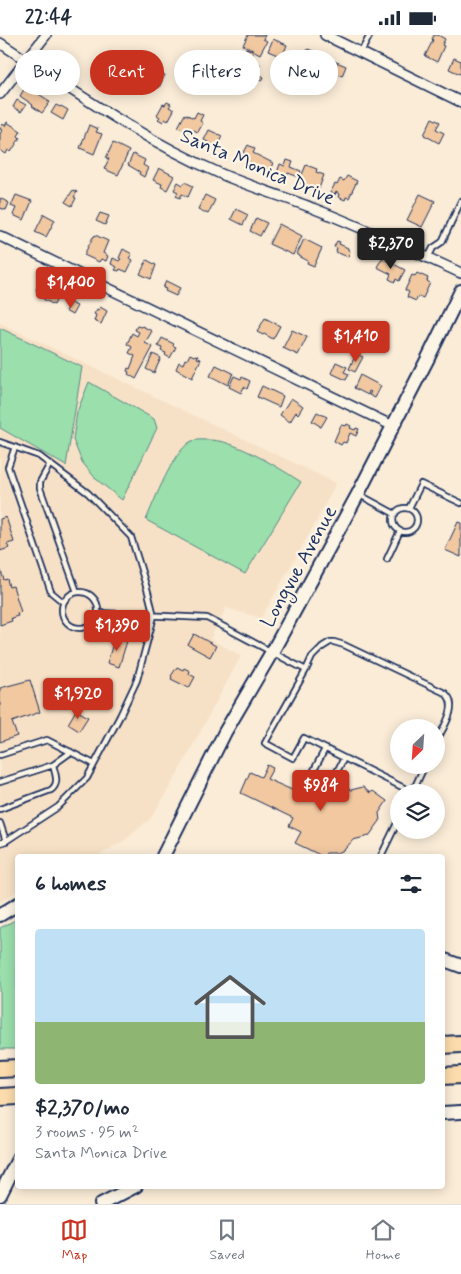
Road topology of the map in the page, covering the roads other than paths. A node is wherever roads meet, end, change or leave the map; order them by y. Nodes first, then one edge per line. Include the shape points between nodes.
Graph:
1 (46, 35) edge
2 (325, 35) edge
3 (370, 35) edge
4 (0, 43) edge
5 (35, 50) edge
6 (15, 52) edge
7 (361, 52) junction
8 (15, 75) edge
9 (0, 94) edge
10 (79, 95) edge
11 (461, 102) edge
12 (461, 201) edge
13 (0, 236) edge
14 (428, 257) junction
15 (461, 273) edge
16 (461, 291) edge
17 (392, 427) junction
18 (0, 442) edge
19 (15, 447) junction
20 (50, 464) junction
21 (358, 494) junction
22 (461, 503) edge
23 (409, 508) junction
24 (394, 514) junction
25 (400, 531) junction
26 (387, 559) dead end
27 (77, 592) junction
28 (63, 602) junction
29 (98, 613) junction
30 (154, 616) junction
31 (272, 652) junction
32 (306, 670) junction
33 (445, 723) edge
34 (325, 749) junction
35 (71, 752) junction
36 (0, 755) edge
37 (344, 758) junction
38 (94, 764) junction
39 (53, 765) junction
40 (0, 782) edge
41 (396, 784) edge
42 (0, 809) edge
43 (0, 823) edge
44 (390, 838) edge
45 (6, 841) junction
46 (0, 843) edge
47 (164, 854) edge
48 (382, 854) edge
49 (15, 906) edge
50 (0, 915) edge
51 (445, 960) edge
52 (461, 966) edge
53 (461, 1044) edge
54 (445, 1045) edge
55 (15, 1059) edge
56 (0, 1060) edge
57 (15, 1068) edge
58 (0, 1069) edge
59 (461, 1075) edge
60 (445, 1076) edge
61 (15, 1096) edge
62 (0, 1097) edge
63 (461, 1112) edge
64 (445, 1113) edge
65 (15, 1165) edge
66 (130, 1189) edge
67 (0, 1195) edge
68 (101, 1204) edge

1 - 5 street
2 - 7 street
3 - 7 lane
4 - 6 street, Santa Monica Drive
7 - 11 street
8 - 9 street
10 - 14 street, Santa Monica Drive via 151,139 219,173
12 - 14 lane via 442,242
13 - 17 street
14 - 15 street, Santa Monica Drive
16 - 17 main road, Longvue Avenue
17 - 21 main road, Longvue Avenue
18 - 19 lane
19 - 20 lane
19 - 28 lane via 8,467 51,592
20 - 27 lane via 40,488
20 - 30 lane via 88,493 132,537
21 - 24 lane
21 - 31 main road, Longvue Avenue
22 - 23 lane via 421,484
23 - 24 lane via 401,508
23 - 25 lane via 416,513 417,525 411,531
24 - 25 lane via 394,525
25 - 26 lane
27 - 28 lane
27 - 29 lane via 91,596
28 - 29 lane via 65,620 77,628 90,625
29 - 30 lane
30 - 31 lane via 207,617
30 - 38 lane via 138,680
31 - 32 lane
31 - 47 main road, Longvue Avenue via 225,732
32 - 33 lane via 322,647 334,642 344,645 450,697
32 - 34 lane via 265,743 294,758 304,738
34 - 37 lane
34 - 37 lane via 312,775 319,785 331,783
35 - 36 lane via 47,739
35 - 38 lane
35 - 39 lane
37 - 41 lane
38 - 45 lane via 87,777 58,807
39 - 40 lane
39 - 42 lane via 57,782 54,788
43 - 45 lane
44 - 48 lane
45 - 46 lane
49 - 50 main road
51 - 52 main road
53 - 54 highway
55 - 56 highway
57 - 58 highway
59 - 60 highway
61 - 62 highway
63 - 64 main road
65 - 67 main road
66 - 68 main road

